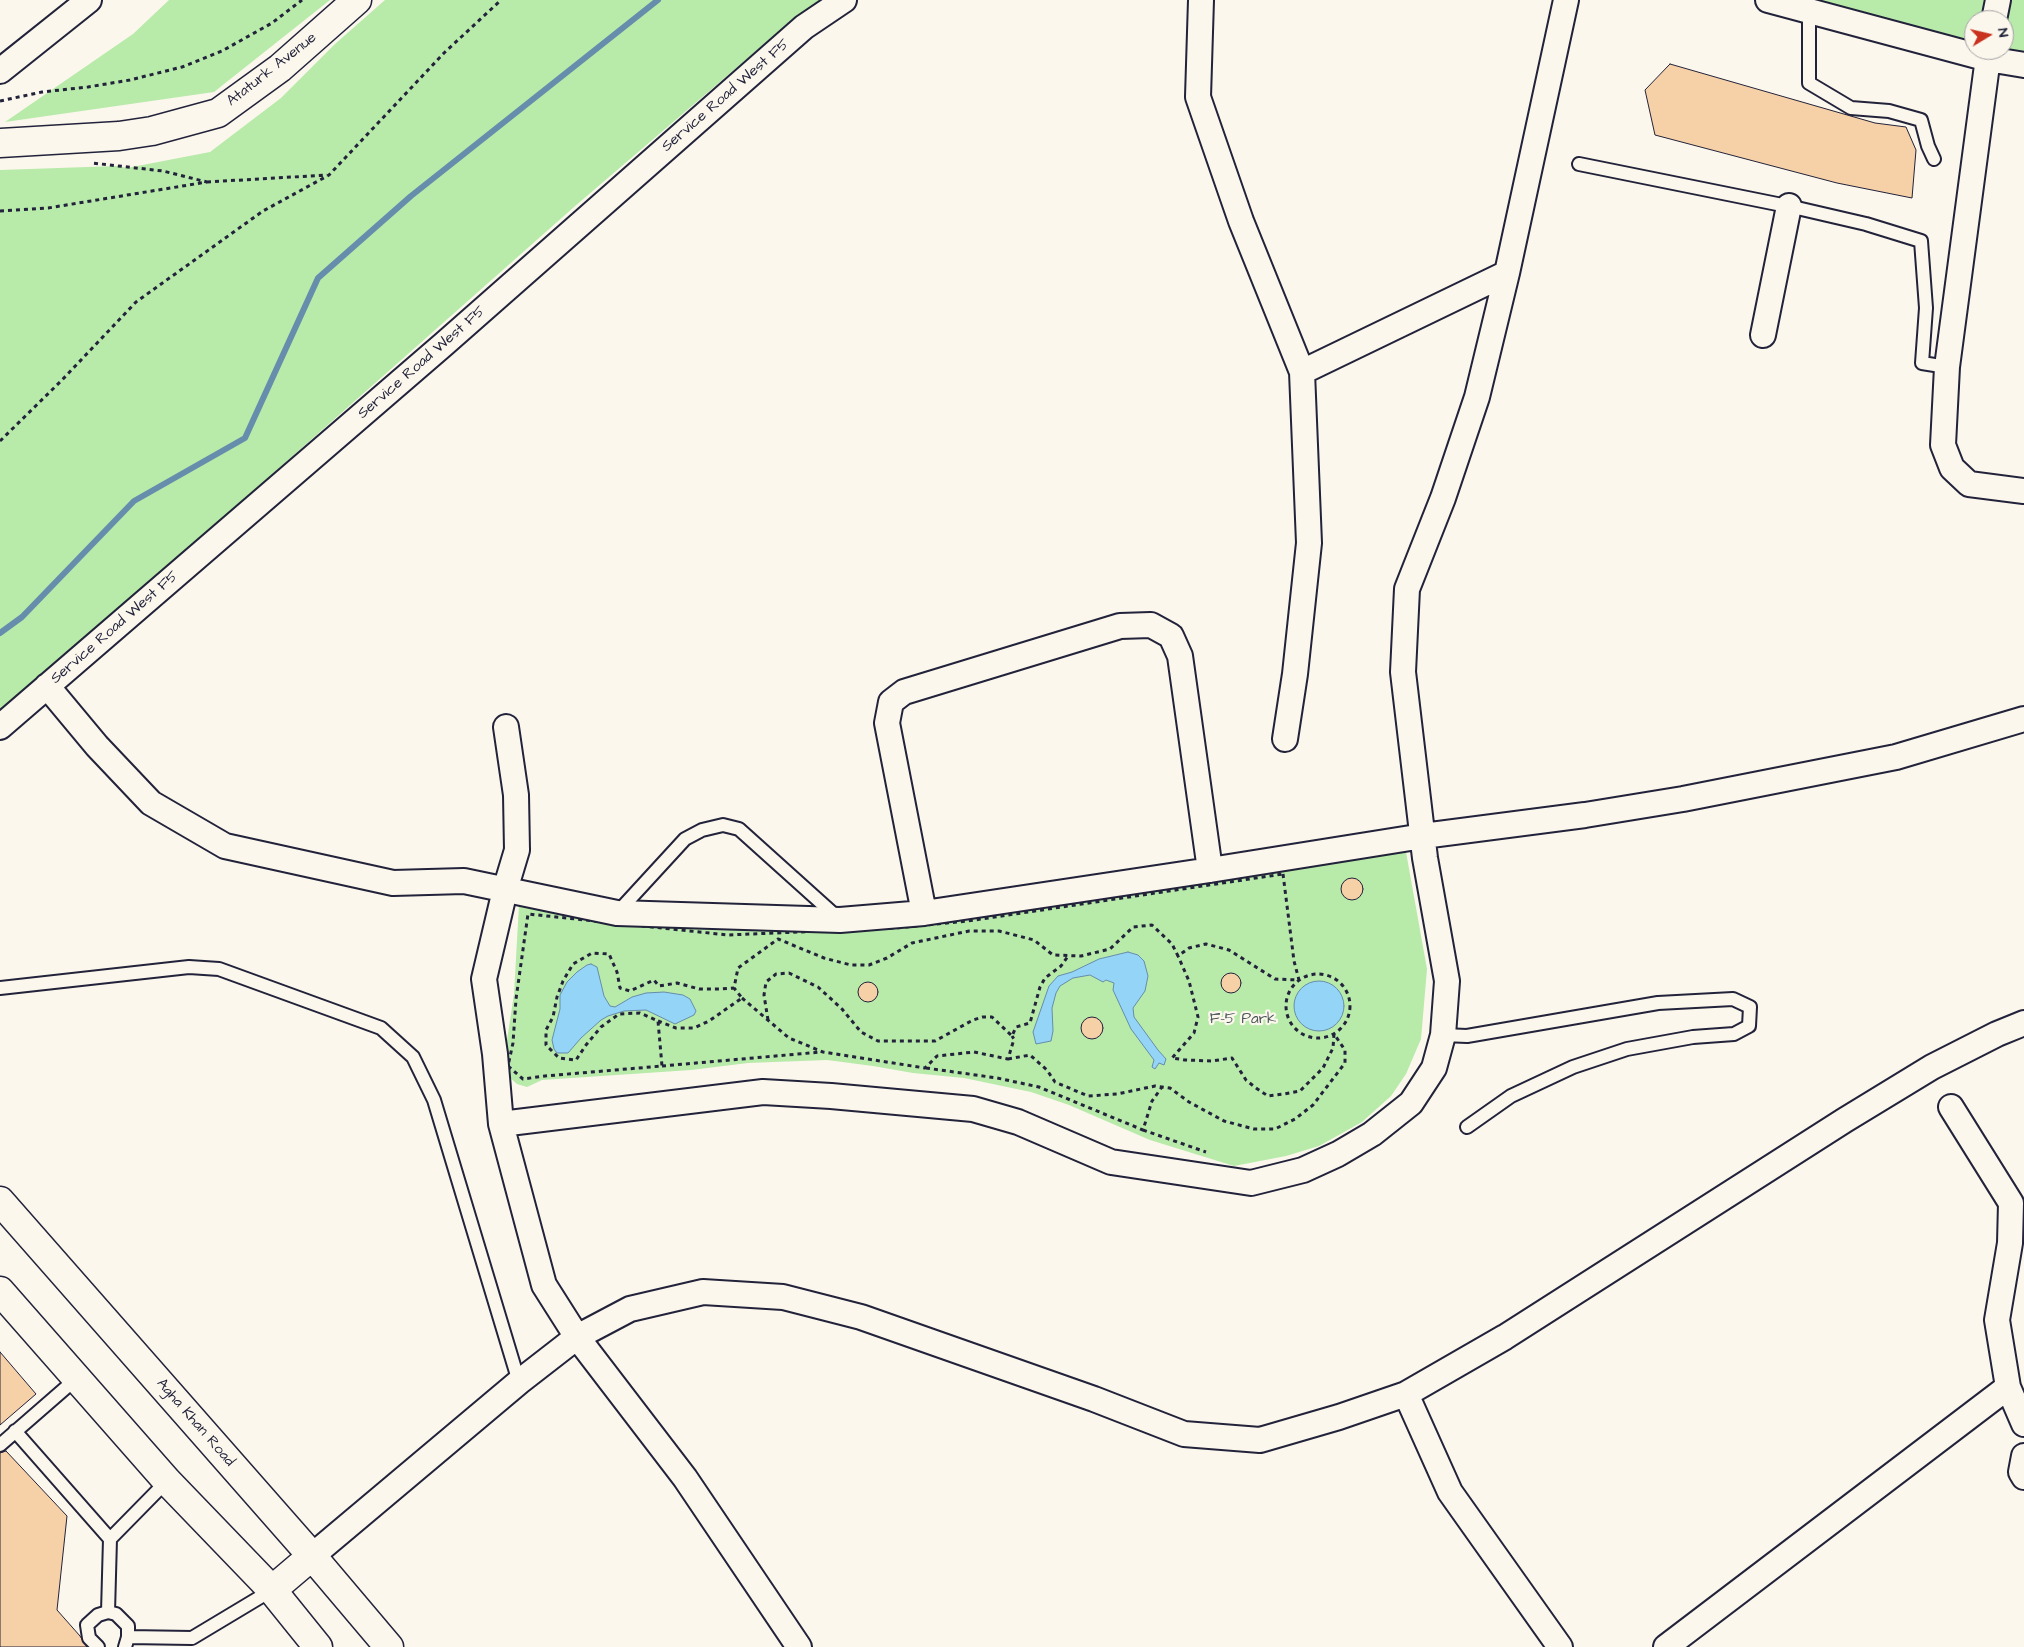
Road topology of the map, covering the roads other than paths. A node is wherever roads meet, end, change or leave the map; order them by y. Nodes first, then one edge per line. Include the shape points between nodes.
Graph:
1 (89, 0) edge
2 (356, 0) edge
3 (844, 0) edge
4 (1200, 0) edge
5 (1566, 0) edge
6 (1768, 0) edge
7 (1809, 12) junction
8 (1964, 48) edge
9 (1988, 60) edge
10 (2008, 60) edge
11 (2024, 65) edge
12 (0, 70) edge
13 (0, 143) edge
14 (1934, 159) dead end
15 (1580, 164) dead end
16 (1789, 206) junction
17 (1507, 273) junction
18 (1763, 335) dead end
19 (1947, 367) junction
20 (1302, 372) junction
21 (2024, 491) edge
22 (47, 686) junction
23 (2024, 719) edge
24 (0, 727) edge
25 (506, 727) dead end
26 (1285, 738) dead end
27 (1423, 836) junction
28 (1210, 870) junction
29 (505, 890) junction
30 (617, 913) junction
31 (924, 913) junction
32 (840, 920) junction
33 (0, 988) edge
34 (2024, 1023) edge
35 (1443, 1035) junction
36 (1951, 1107) dead end
37 (501, 1124) junction
38 (1467, 1127) dead end
39 (0, 1201) edge
40 (0, 1291) edge
41 (577, 1337) junction
42 (77, 1378) junction
43 (519, 1382) junction
44 (2008, 1387) junction
45 (1406, 1394) junction
46 (2024, 1424) edge
47 (15, 1431) junction
48 (0, 1445) edge
49 (2024, 1456) edge
50 (2024, 1477) edge
51 (167, 1481) junction
52 (110, 1539) junction
53 (312, 1556) junction
54 (272, 1590) junction
55 (108, 1612) junction
56 (126, 1642) edge
57 (98, 1647) edge
58 (318, 1647) edge
59 (389, 1647) edge
60 (799, 1647) edge
61 (1560, 1647) edge
62 (1666, 1647) edge

1 - 12 street
2 - 13 street, Ataturk Avenue via 280,68 218,113 152,131 119,136
3 - 22 street, Service Road West F5 via 804,27 444,344
4 - 20 street via 1198,97 1240,221
5 - 17 street
6 - 7 street
7 - 8 street
7 - 14 lane via 1809,83 1852,108 1889,111 1921,120
9 - 19 street
10 - 11 street
15 - 16 lane
16 - 18 street
16 - 19 lane via 1921,241 1926,308 1922,362
17 - 20 street
17 - 27 street via 1477,397 1443,498 1407,589 1403,672
19 - 21 street via 1943,445 1952,468 1970,484
20 - 26 street via 1309,543
22 - 24 street, Service Road West F5
22 - 29 street via 151,803 225,846 393,882 464,881
23 - 27 street via 1896,757 1801,777 1595,813
25 - 29 street via 516,795 518,850
27 - 28 street
27 - 35 street via 1447,982
28 - 31 street
28 - 31 street via 1180,656 1171,636 1151,625 1120,626 904,692 891,702 888,723
29 - 30 street
29 - 37 street via 484,979
30 - 32 street
30 - 32 lane via 685,839 702,830 723,825 739,829
31 - 32 street
33 - 43 lane via 189,966 219,968 381,1028 413,1057 434,1100
34 - 45 street via 1932,1067 1505,1337
35 - 37 street via 1434,1068 1411,1103 1372,1134 1303,1170 1251,1183 1111,1162 1018,1122 973,1109 831,1096 763,1092
35 - 38 lane via 1467,1036 1658,1003 1733,999 1750,1007 1749,1026 1734,1034 1693,1037 1627,1049 1572,1067 1511,1096
36 - 44 street via 2011,1203 2010,1243 1997,1320
37 - 41 street via 544,1285
39 - 53 street, Agha Khan Road
40 - 42 street
41 - 43 street
41 - 45 street via 630,1309 702,1292 783,1297 861,1317 1094,1398 1184,1434 1260,1440
41 - 60 street via 685,1478
42 - 47 lane
42 - 51 street
43 - 53 street
44 - 46 street
44 - 62 street
45 - 61 street via 1450,1492
47 - 48 lane
47 - 52 lane
49 - 50 street via 2021,1472
51 - 52 lane
51 - 54 street
52 - 55 lane
53 - 54 street
53 - 59 street, Agha Khan Road
54 - 56 lane via 192,1638
54 - 58 street
55 - 56 lane via 116,1614 128,1626
55 - 57 lane via 98,1615 87,1625 89,1638

